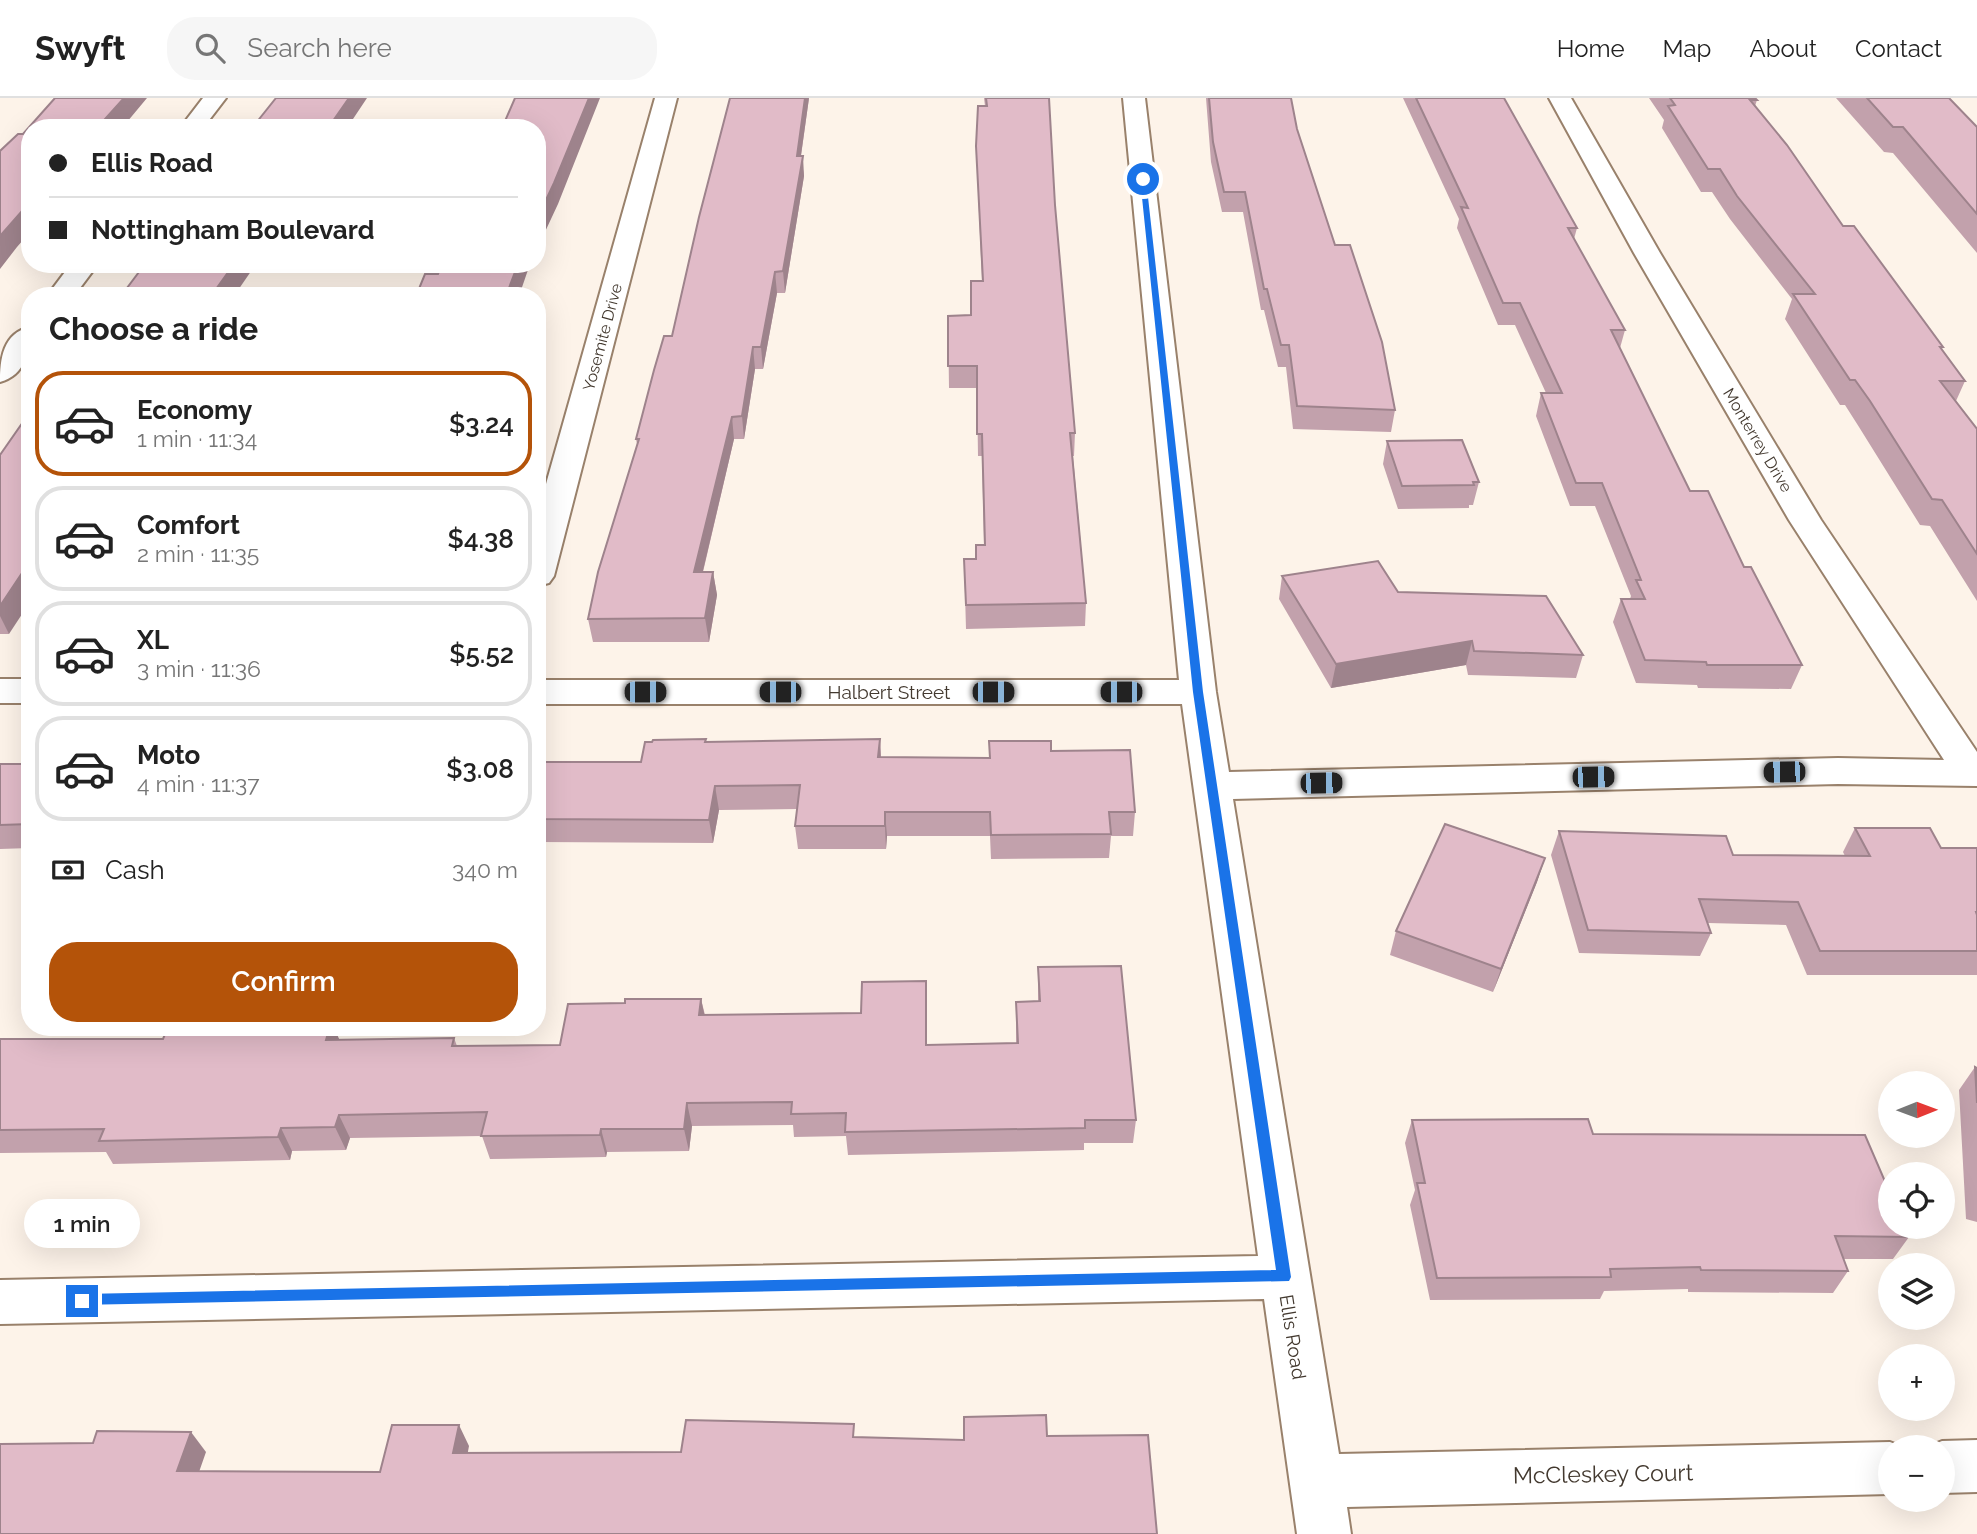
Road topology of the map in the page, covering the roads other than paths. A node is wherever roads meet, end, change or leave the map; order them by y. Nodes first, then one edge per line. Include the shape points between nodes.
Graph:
1 (215, 98) edge
2 (666, 98) edge
3 (1134, 98) edge
4 (1560, 98) edge
5 (198, 119) edge
6 (78, 273) edge
7 (67, 287) edge
8 (21, 346) edge
9 (0, 373) edge
10 (546, 543) edge
11 (0, 691) edge
12 (21, 691) edge
13 (546, 692) edge
14 (1198, 692) junction
15 (1974, 773) edge
16 (1212, 786) junction
17 (1284, 1277) junction
18 (0, 1302) edge
19 (1955, 1466) edge
20 (1977, 1466) edge
21 (1878, 1468) edge
22 (1315, 1481) junction
23 (1324, 1534) edge

1 - 5 street
2 - 10 street, Yosemite Drive
3 - 14 street, Ellis Road
4 - 15 street, Monterrey Drive via 1805,520
6 - 7 street
8 - 9 street
11 - 12 street
13 - 14 street, Halbert Street
14 - 16 street, Ellis Road
15 - 16 street via 1838,771
16 - 17 street, Ellis Road
17 - 18 street
17 - 22 street, Ellis Road
19 - 20 street
21 - 22 street, McCleskey Court
22 - 23 street, Ellis Road

